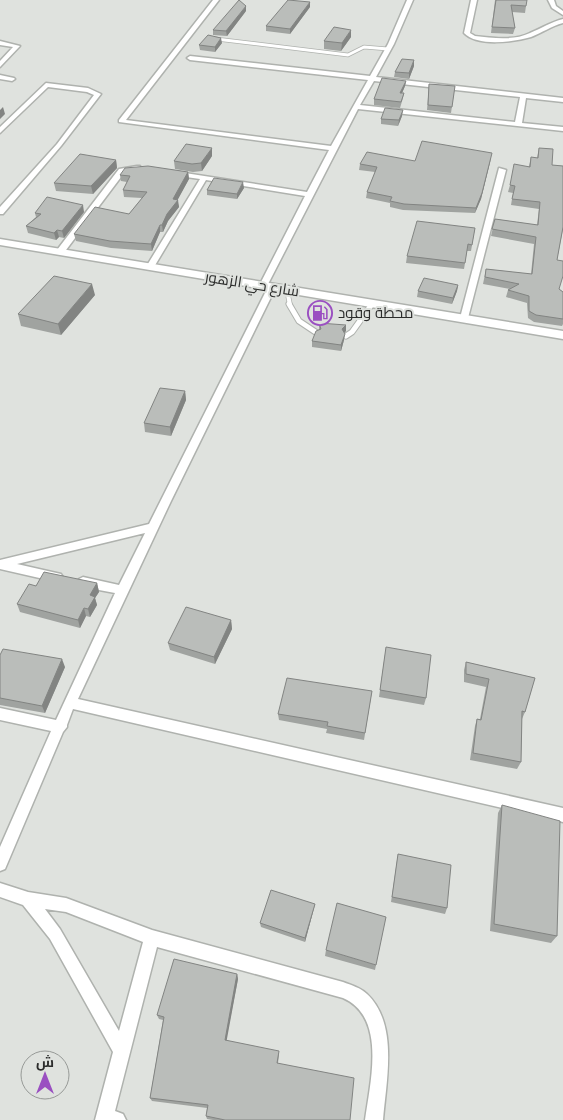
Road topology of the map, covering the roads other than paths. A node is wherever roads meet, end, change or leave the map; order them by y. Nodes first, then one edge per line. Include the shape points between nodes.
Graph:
1 (216, 0) edge
2 (410, 0) edge
3 (474, 0) edge
4 (551, 0) edge
5 (563, 13) edge
6 (563, 21) edge
7 (210, 38) edge
8 (0, 42) edge
9 (388, 49) junction
10 (190, 58) dead end
11 (0, 65) edge
12 (0, 77) edge
13 (372, 78) junction
14 (12, 79) dead end
15 (524, 96) junction
16 (563, 100) edge
17 (356, 107) junction
18 (518, 124) junction
19 (563, 129) edge
20 (0, 130) edge
21 (333, 148) junction
22 (144, 168) edge
23 (502, 170) dead end
24 (170, 172) edge
25 (204, 178) junction
26 (309, 194) junction
27 (0, 212) edge
28 (0, 242) edge
29 (60, 252) junction
30 (150, 267) junction
31 (267, 286) junction
32 (287, 290) junction
33 (372, 304) junction
34 (464, 318) junction
35 (317, 333) edge
36 (563, 335) edge
37 (346, 336) edge
38 (153, 527) junction
39 (0, 564) edge
40 (123, 590) junction
41 (70, 703) junction
42 (0, 714) edge
43 (61, 727) junction
44 (563, 816) edge
45 (2, 856) edge
46 (0, 890) edge
47 (28, 899) junction
48 (152, 938) junction
49 (120, 1051) junction
50 (109, 1119) edge
51 (374, 1120) edge

1 - 21 street via 120,121
2 - 9 street
3 - 6 street via 467,33 473,38 520,39
4 - 5 street via 554,7
7 - 9 lane via 348,55 364,47
8 - 11 street via 17,46
9 - 13 street
10 - 13 street
12 - 14 street
13 - 15 street
13 - 17 street
15 - 16 street
15 - 18 street
17 - 18 street
17 - 21 street
18 - 19 street
20 - 27 street via 46,85 98,94 59,145
21 - 26 street
22 - 29 street via 122,171
23 - 34 street
24 - 25 street
25 - 26 street
25 - 30 street
26 - 31 street
28 - 29 street, شارع حي الزهور
29 - 30 street, شارع حي الزهور
30 - 31 street, شارع حي الزهور
31 - 32 street, شارع حي الزهور
31 - 38 street
32 - 33 street, شارع حي الزهور
32 - 35 lane via 288,306 296,321
33 - 34 street, شارع حي الزهور
33 - 37 lane
34 - 36 street, شارع حي الزهور
38 - 39 street
38 - 40 street
39 - 40 street
40 - 41 street
41 - 43 street
41 - 44 street
42 - 43 street
43 - 45 street
46 - 47 street
47 - 48 street via 66,905
47 - 49 street via 55,934
48 - 49 street
48 - 51 street via 343,990 362,1000 379,1030
49 - 50 street

